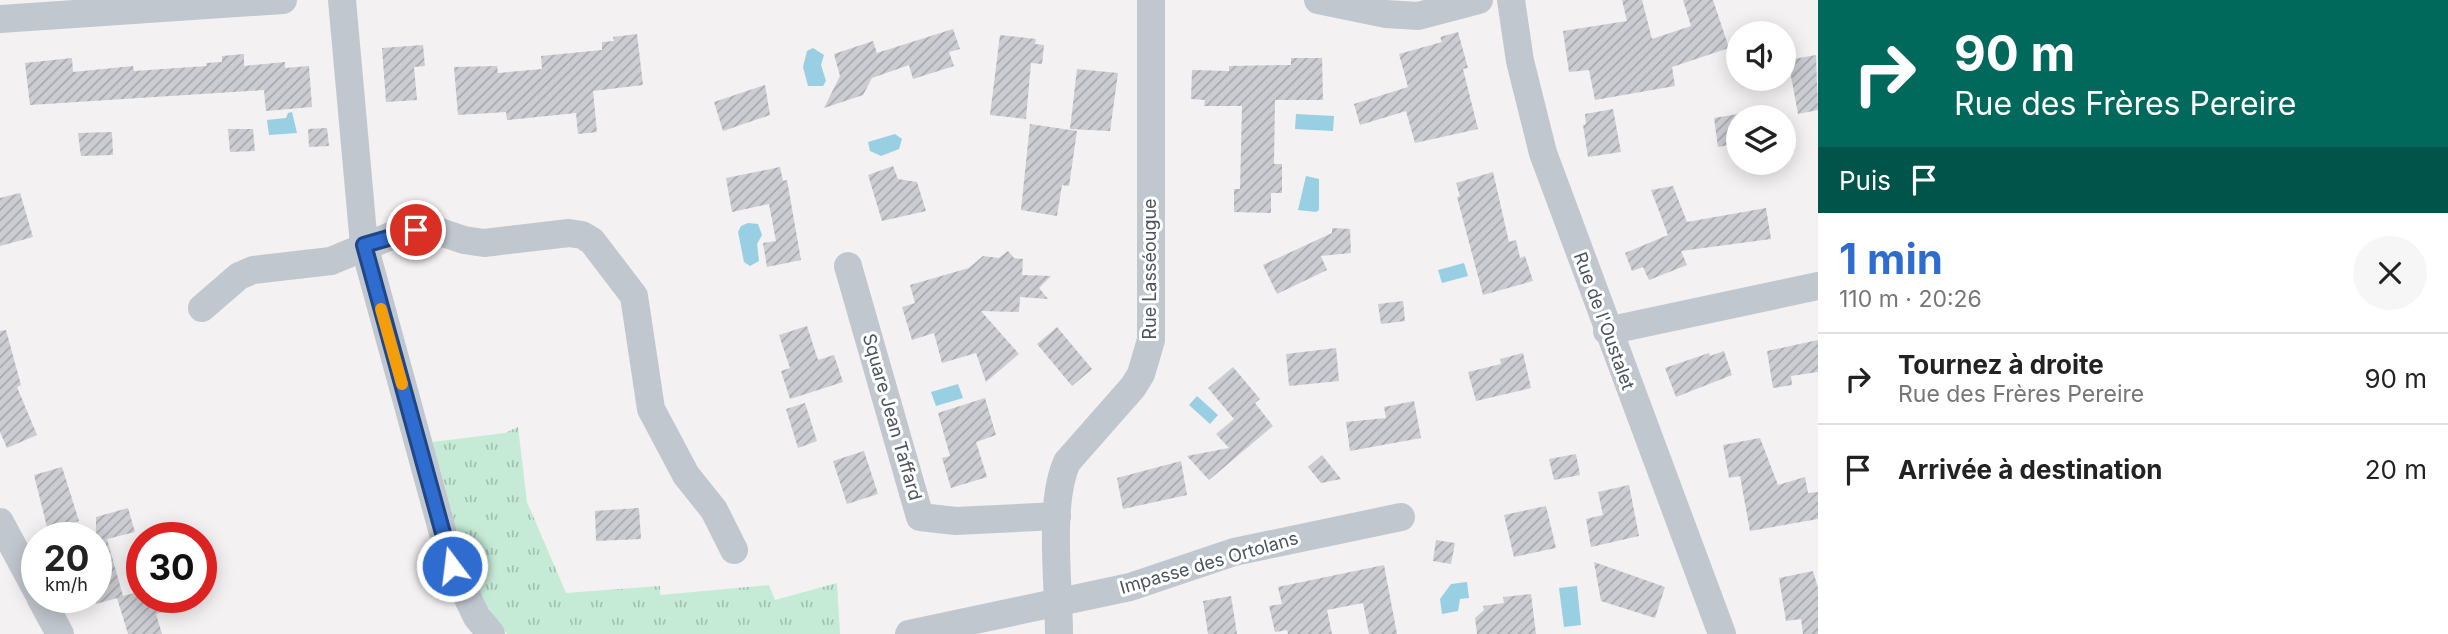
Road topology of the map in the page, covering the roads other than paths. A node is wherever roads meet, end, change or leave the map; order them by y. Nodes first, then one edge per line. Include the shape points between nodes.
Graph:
1 (283, 0) edge
2 (342, 0) edge
3 (1150, 0) edge
4 (1164, 0) edge
5 (1318, 0) edge
6 (1479, 0) edge
7 (1511, 0) edge
8 (213, 8) edge
9 (0, 19) edge
10 (364, 245) junction
11 (848, 266) dead end
12 (1818, 286) edge
13 (202, 308) dead end
14 (1607, 331) junction
15 (1057, 516) junction
16 (1401, 517) dead end
17 (0, 522) edge
18 (734, 551) dead end
19 (21, 561) edge
20 (1059, 601) junction
21 (49, 613) edge
22 (60, 634) edge
23 (491, 634) edge
24 (909, 634) edge
25 (1059, 634) edge
26 (1722, 634) edge

1 - 8 street
2 - 10 street
3 - 4 street
3 - 15 street, Rue Lasséougue via 1149,350 1133,387 1067,462 1059,483
5 - 6 street via 1418,16
7 - 14 street, Rue de l'Oustalet via 1520,61 1543,153
8 - 9 street
10 - 13 street via 331,261 253,270 239,276
10 - 18 street via 416,230 484,243 569,233 592,241 634,296 651,409
10 - 23 street via 452,566 477,617
11 - 15 street, Square Jean Taffard via 920,517 956,521
12 - 14 street
14 - 26 street, Rue de l'Oustalet
15 - 20 street, Rue Lasséougue
16 - 20 street, Impasse des Ortolans via 1234,552 1143,583
17 - 19 street
20 - 24 street, Impasse des Ortolans
20 - 25 street, Rue Lasséougue
21 - 22 street

